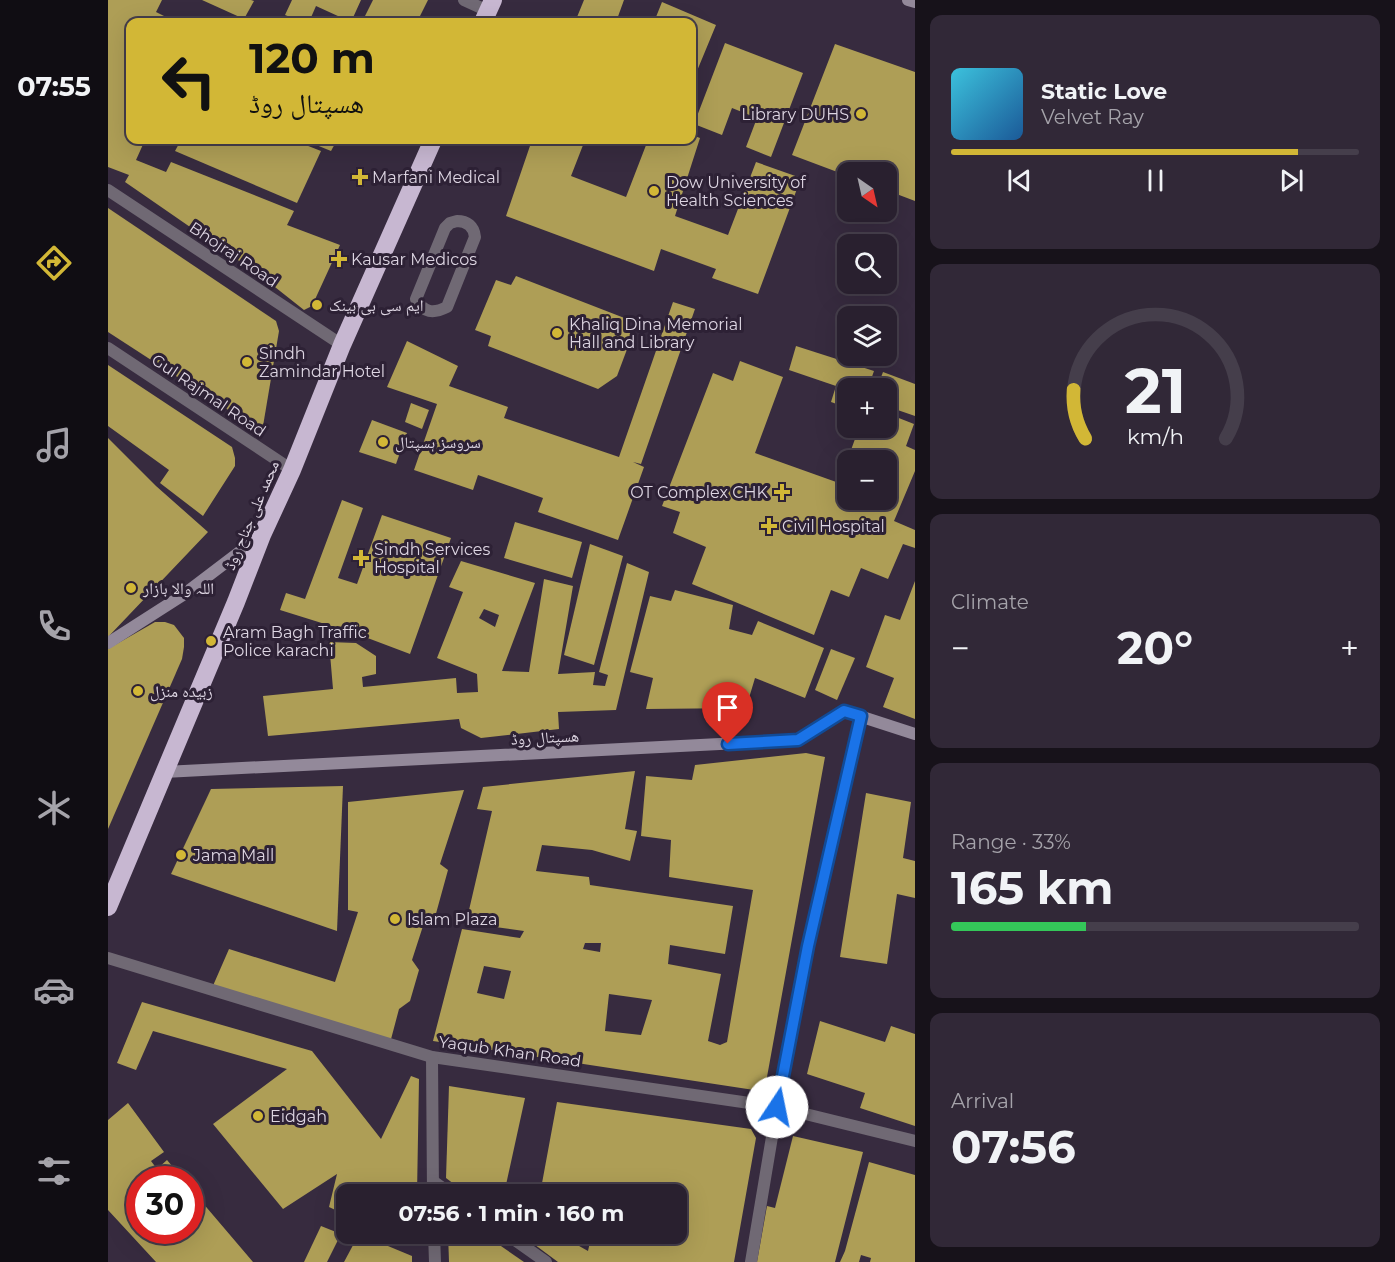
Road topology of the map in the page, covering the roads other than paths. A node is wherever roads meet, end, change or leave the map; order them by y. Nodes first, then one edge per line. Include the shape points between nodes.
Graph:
1 (464, 0) edge
2 (908, 0) edge
3 (915, 2) edge
4 (488, 11) edge
5 (431, 144) edge
6 (108, 190) edge
7 (474, 237) joint
8 (342, 345) junction
9 (108, 348) edge
10 (291, 470) junction
11 (262, 535) junction
12 (108, 643) edge
13 (861, 716) junction
14 (915, 734) edge
15 (164, 772) junction
16 (108, 907) edge
17 (108, 958) edge
18 (432, 1057) junction
19 (777, 1107) junction
20 (915, 1141) edge
21 (433, 1181) joint
22 (437, 1184) edge
23 (434, 1244) edge
24 (521, 1244) edge
25 (435, 1262) edge
26 (546, 1262) edge
27 (751, 1262) edge

1 - 4 street
2 - 3 street
5 - 8 highway, محمد علی جناح روڈ
6 - 8 street, Bhojraj Road
7 - 7 street via 447,307 432,312 424,310 416,299 444,228 450,222 464,221 474,231
8 - 10 highway, محمد علی جناح روڈ
9 - 10 street, Gul Rajmal Road
10 - 11 highway, محمد علی جناح روڈ
11 - 12 street via 183,595
11 - 15 highway, محمد علی جناح روڈ
13 - 14 street, ھسپتال روڈ
13 - 15 street, ھسپتال روڈ via 844,711 798,740
13 - 19 street via 808,946
15 - 16 highway, محمد علی جناح روڈ
17 - 18 street, Yaqub Khan Road
18 - 19 street, Yaqub Khan Road
18 - 21 street
19 - 20 street, Yaqub Khan Road
19 - 27 street
21 - 22 street
23 - 25 street
24 - 26 street

